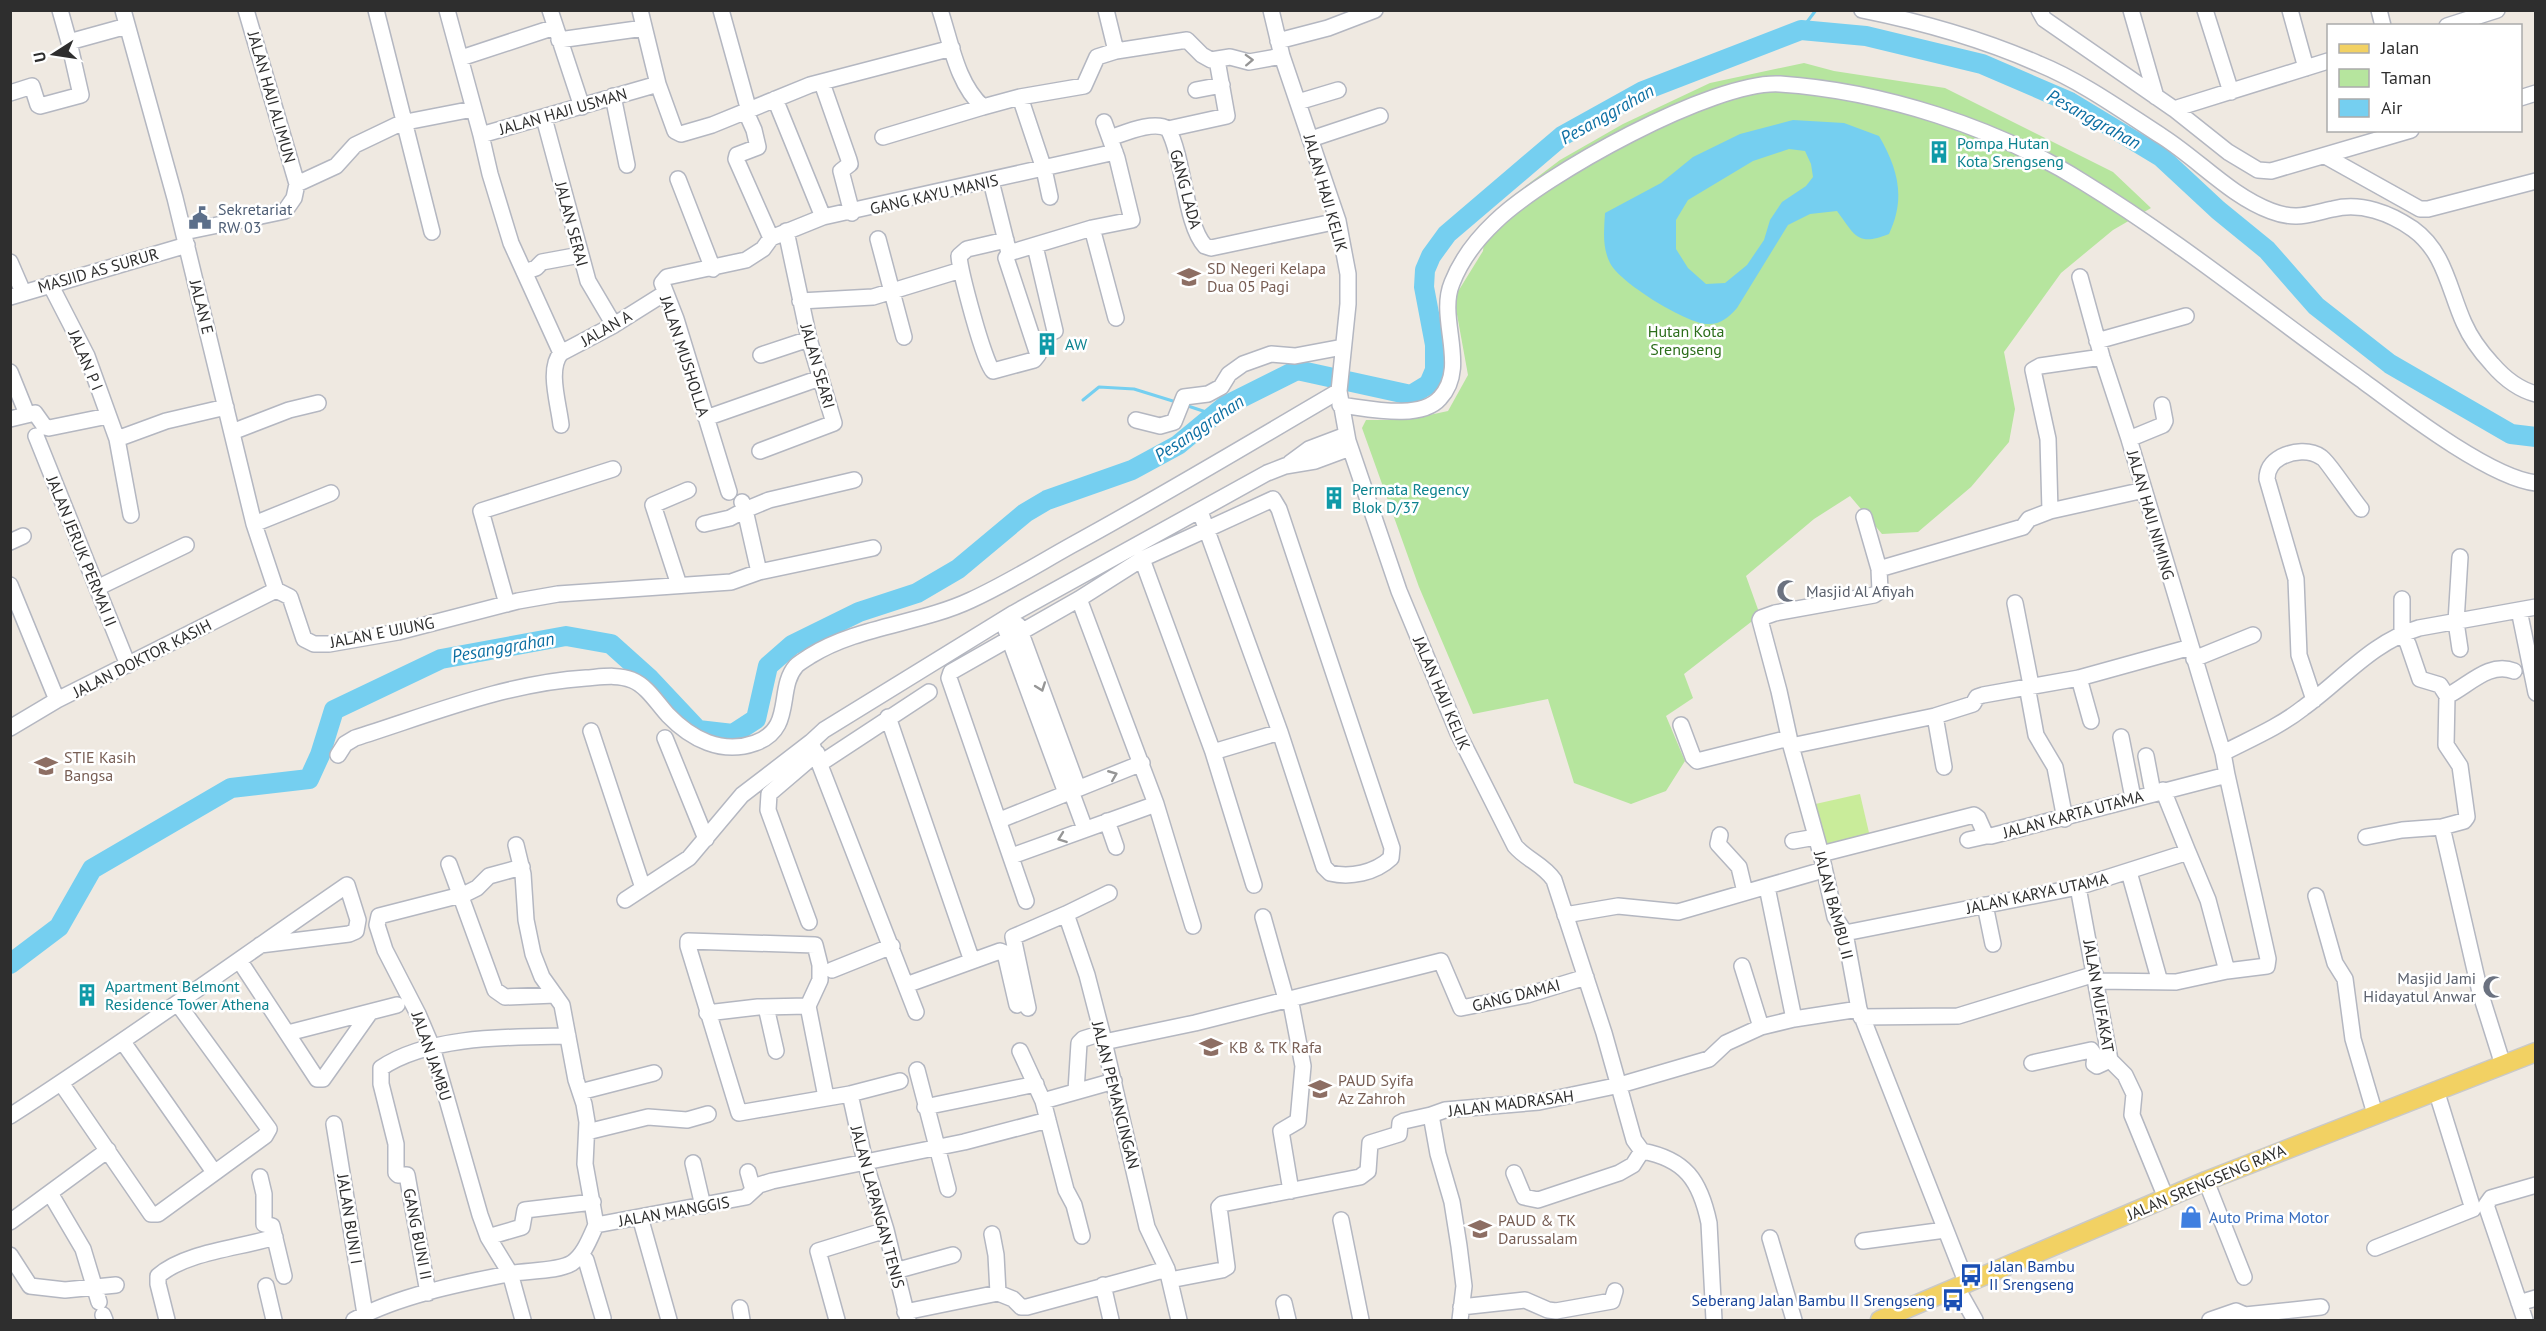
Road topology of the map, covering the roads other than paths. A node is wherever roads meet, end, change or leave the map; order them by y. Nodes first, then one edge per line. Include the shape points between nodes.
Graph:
1 (60, 10) edge
2 (246, 10) edge
3 (376, 10) edge
4 (447, 10) edge
5 (550, 10) edge
6 (640, 10) edge
7 (721, 10) edge
8 (940, 10) edge
9 (1106, 10) edge
10 (1271, 10) edge
11 (1375, 10) edge
12 (1862, 10) edge
13 (2039, 10) edge
14 (2131, 10) edge
15 (2205, 10) edge
16 (2290, 10) edge
17 (2497, 10) edge
18 (125, 18) edge
19 (2455, 19) edge
20 (644, 28) junction
21 (557, 33) junction
22 (1278, 41) junction
23 (69, 42) junction
24 (952, 48) junction
25 (1116, 51) junction
26 (1282, 56) junction
27 (461, 58) junction
28 (1217, 60) junction
29 (2327, 61) edge
30 (2306, 68) junction
31 (822, 83) junction
32 (658, 84) junction
33 (1222, 85) junction
34 (1196, 90) dead end
35 (1338, 90) dead end
36 (2231, 92) junction
37 (10, 93) edge
38 (613, 96) junction
39 (1020, 97) junction
40 (2156, 97) junction
41 (775, 99) junction
42 (1298, 102) junction
43 (582, 106) junction
44 (983, 107) junction
45 (473, 109) junction
46 (2174, 109) junction
47 (748, 112) junction
48 (1380, 116) dead end
49 (544, 118) junction
50 (405, 122) junction
51 (1104, 122) dead end
52 (1168, 129) junction
53 (2404, 132) edge
54 (481, 135) junction
55 (883, 137) dead end
56 (1311, 139) junction
57 (1113, 145) junction
58 (2325, 156) junction
59 (627, 165) dead end
60 (1044, 170) junction
61 (678, 179) dead end
62 (991, 181) junction
63 (2535, 181) edge
64 (297, 184) junction
65 (1050, 197) dead end
66 (852, 213) junction
67 (823, 217) junction
68 (1338, 221) junction
69 (1092, 228) junction
70 (786, 231) junction
71 (432, 232) dead end
72 (185, 238) junction
73 (771, 238) junction
74 (878, 239) dead end
75 (1035, 246) junction
76 (1007, 247) junction
77 (580, 255) junction
78 (10, 262) edge
79 (713, 269) junction
80 (961, 270) junction
81 (524, 272) junction
82 (2080, 277) dead end
83 (50, 284) junction
84 (665, 293) junction
85 (891, 293) junction
86 (17, 295) edge
87 (801, 302) junction
88 (2186, 316) dead end
89 (1116, 318) dead end
90 (614, 325) junction
91 (1055, 331) dead end
92 (904, 337) dead end
93 (808, 339) junction
94 (2097, 341) junction
95 (1344, 352) junction
96 (561, 353) junction
97 (761, 355) dead end
98 (2102, 357) junction
99 (10, 372) edge
100 (820, 378) junction
101 (1339, 394) junction
102 (2535, 394) edge
103 (318, 403) dead end
104 (2162, 405) dead end
105 (226, 407) junction
106 (27, 414) junction
107 (108, 416) junction
108 (706, 418) junction
109 (10, 419) edge
110 (1136, 420) dead end
111 (561, 425) dead end
112 (232, 432) junction
113 (36, 436) dead end
114 (117, 439) junction
115 (2129, 439) junction
116 (1348, 442) junction
117 (760, 451) dead end
118 (613, 469) dead end
119 (854, 480) dead end
120 (2535, 483) edge
121 (2144, 489) junction
122 (688, 490) dead end
123 (729, 492) dead end
124 (331, 493) dead end
125 (744, 506) junction
126 (2361, 509) dead end
127 (1200, 511) junction
128 (2050, 511) junction
129 (131, 515) dead end
130 (1864, 517) dead end
131 (254, 524) junction
132 (704, 524) dead end
133 (1206, 528) junction
134 (186, 545) dead end
135 (873, 548) dead end
136 (2460, 557) dead end
137 (1142, 559) junction
138 (1879, 569) junction
139 (759, 572) junction
140 (10, 585) edge
141 (679, 585) junction
142 (97, 588) junction
143 (282, 593) junction
144 (1079, 599) junction
145 (2402, 599) dead end
146 (2015, 603) dead end
147 (507, 604) junction
148 (2535, 607) edge
149 (2518, 610) junction
150 (1008, 617) junction
151 (2456, 622) junction
152 (2402, 633) junction
153 (1016, 635) junction
154 (2253, 635) dead end
155 (2460, 649) dead end
156 (2192, 653) junction
157 (128, 665) junction
158 (2514, 671) dead end
159 (2079, 678) junction
160 (2029, 686) junction
161 (929, 692) dead end
162 (2535, 693) edge
163 (2447, 696) junction
164 (57, 700) junction
165 (2314, 700) junction
166 (1935, 716) junction
167 (888, 717) junction
168 (2091, 721) dead end
169 (1682, 725) dead end
170 (10, 728) edge
171 (591, 731) dead end
172 (1280, 732) junction
173 (2121, 736) dead end
174 (665, 738) dead end
175 (1790, 742) junction
176 (1213, 752) junction
177 (816, 753) junction
178 (2223, 753) junction
179 (338, 755) dead end
180 (2146, 756) dead end
181 (1142, 763) junction
182 (1944, 767) dead end
183 (2227, 775) junction
184 (1072, 791) junction
185 (2158, 792) junction
186 (2133, 798) junction
187 (1156, 804) junction
188 (2065, 819) junction
189 (1000, 820) junction
190 (1107, 821) junction
191 (2442, 827) junction
192 (1085, 829) junction
193 (1719, 835) dead end
194 (1986, 836) junction
195 (1816, 837) junction
196 (2366, 837) dead end
197 (706, 839) junction
198 (1968, 840) dead end
199 (1793, 841) dead end
200 (516, 845) dead end
201 (1116, 847) dead end
202 (2188, 852) junction
203 (1821, 854) junction
204 (1012, 856) junction
205 (449, 864) dead end
206 (522, 867) junction
207 (1823, 870) junction
208 (2129, 872) junction
209 (1254, 885) dead end
210 (1767, 886) junction
211 (2078, 887) junction
212 (642, 888) junction
213 (1745, 892) junction
214 (1109, 893) dead end
215 (459, 895) junction
216 (2316, 896) dead end
217 (625, 900) dead end
218 (1026, 901) dead end
219 (1985, 905) junction
220 (1066, 914) junction
221 (1565, 915) junction
222 (1263, 917) dead end
223 (809, 922) dead end
224 (1193, 926) dead end
225 (1845, 933) junction
226 (1993, 944) dead end
227 (260, 945) junction
228 (892, 946) junction
229 (239, 960) junction
230 (972, 961) junction
231 (1742, 966) dead end
232 (832, 970) dead end
233 (2227, 971) junction
234 (1586, 977) junction
235 (2096, 977) junction
236 (2160, 982) junction
237 (906, 985) junction
238 (555, 995) junction
239 (1288, 999) junction
240 (178, 1004) junction
241 (397, 1005) dead end
242 (808, 1006) junction
243 (766, 1007) junction
244 (916, 1012) dead end
245 (707, 1013) junction
246 (1860, 1013) junction
247 (369, 1014) junction
248 (1794, 1019) junction
249 (1761, 1027) junction
250 (288, 1033) junction
251 (568, 1036) junction
252 (1103, 1038) junction
253 (123, 1042) junction
254 (432, 1047) junction
255 (776, 1051) dead end
256 (1020, 1051) dead end
257 (2535, 1052) edge
258 (2110, 1060) junction
259 (2032, 1063) dead end
260 (2503, 1065) junction
261 (917, 1071) dead end
262 (654, 1073) dead end
263 (900, 1081) dead end
264 (1114, 1082) junction
265 (61, 1083) junction
266 (1036, 1084) junction
267 (1620, 1085) junction
268 (2436, 1090) junction
269 (1076, 1091) junction
270 (580, 1092) junction
271 (850, 1094) junction
272 (826, 1097) junction
273 (1043, 1101) junction
274 (925, 1107) junction
275 (708, 1114) dead end
276 (2375, 1114) junction
277 (10, 1116) edge
278 (1431, 1116) junction
279 (1048, 1120) junction
280 (334, 1124) dead end
281 (588, 1131) junction
282 (936, 1147) junction
283 (108, 1150) junction
284 (1642, 1151) junction
285 (865, 1162) junction
286 (693, 1163) dead end
287 (214, 1172) junction
288 (748, 1172) dead end
289 (1514, 1173) dead end
290 (260, 1177) dead end
291 (2206, 1181) junction
292 (2535, 1185) edge
293 (753, 1190) junction
294 (948, 1190) dead end
295 (1292, 1191) junction
296 (50, 1193) junction
297 (2166, 1198) junction
298 (593, 1202) junction
299 (703, 1206) junction
300 (640, 1217) junction
301 (1341, 1220) dead end
302 (10, 1222) edge
303 (596, 1225) junction
304 (886, 1230) junction
305 (1945, 1230) junction
306 (992, 1234) dead end
307 (488, 1236) junction
308 (1082, 1236) dead end
309 (274, 1237) junction
310 (1770, 1238) dead end
311 (1863, 1241) dead end
312 (2375, 1248) dead end
313 (10, 1255) edge
314 (580, 1255) junction
315 (953, 1255) dead end
316 (895, 1270) junction
317 (510, 1273) junction
318 (1168, 1274) junction
319 (284, 1276) dead end
320 (2244, 1277) dead end
321 (116, 1285) dead end
322 (266, 1286) dead end
323 (1103, 1286) junction
324 (1962, 1286) junction
325 (1615, 1291) dead end
326 (429, 1293) junction
327 (998, 1293) junction
328 (2535, 1298) edge
329 (1284, 1303) dead end
330 (2519, 1303) junction
331 (100, 1307) edge
332 (2321, 1307) dead end
333 (1460, 1314) edge
334 (906, 1316) edge
335 (1903, 1316) edge
336 (360, 1317) edge
337 (603, 1318) dead end
338 (167, 1320) edge
339 (274, 1320) edge
340 (523, 1320) edge
341 (669, 1320) edge
342 (837, 1320) edge
343 (1111, 1320) edge
344 (1179, 1320) edge
345 (1288, 1320) edge
346 (1361, 1320) edge
347 (1714, 1320) edge
348 (1794, 1320) edge
349 (1880, 1320) edge
350 (1975, 1320) edge
351 (2210, 1320) edge
352 (2525, 1320) edge

1 - 23 street
2 - 64 street, JALAN HAJI ALIMUN
3 - 50 street
4 - 27 street, JALAN HAJI USMAN
5 - 21 street
6 - 20 street
7 - 47 street
8 - 24 street
9 - 25 street
10 - 22 street, JALAN HAJI KELIK
11 - 22 street
12 - 102 street via 1921,22 2040,64 2166,139 2255,205 2284,216 2302,217 2334,208 2360,207 2400,220 2438,254 2476,347 2503,376
13 - 40 street via 2044,19
14 - 40 street
15 - 36 street
16 - 30 street
17 - 19 street
18 - 23 street
18 - 72 street, JALAN E
20 - 21 street
20 - 32 street
21 - 27 street
21 - 43 street
22 - 26 street, JALAN HAJI KELIK
23 - 37 street via 81,95 40,106 32,86
24 - 31 street
24 - 44 street via 969,91
25 - 28 street via 1187,40 1202,55
25 - 39 street via 1097,57 1084,86
28 -> 26 street via 1230,57 1249,62
26 - 42 street, JALAN HAJI KELIK
27 - 45 street, JALAN HAJI USMAN
28 - 33 street
29 - 30 street
30 - 36 street
31 - 41 street
31 - 66 street via 850,164 841,171
32 - 38 street, JALAN HAJI USMAN
32 - 47 street via 678,134
33 - 34 street
33 - 52 street via 1226,118
35 - 42 street
36 - 46 street
38 - 43 street, JALAN HAJI USMAN
38 - 59 street
39 - 44 street
39 - 60 street
40 - 46 street
41 - 47 street
41 - 67 street
42 - 56 street, JALAN HAJI KELIK
43 - 49 street, JALAN HAJI USMAN
44 - 55 street
45 - 50 street
45 - 54 street, JALAN HAJI USMAN
46 - 58 street via 2258,170 2271,171
47 - 73 street via 758,147 737,155 736,159
48 - 56 street
49 - 54 street, JALAN HAJI USMAN
49 - 77 street, JALAN SERAI
50 - 64 street via 355,145 336,166
50 - 71 street
51 - 57 street
52 - 57 street, GANG LADA via 1152,126
52 - 68 street, GANG LADA via 1199,238 1205,246 1211,248
53 - 58 street
54 - 81 street, JALAN A via 508,235
56 - 68 street, JALAN HAJI KELIK
57 - 60 street, GANG KAYU MANIS
57 - 69 street via 1133,219
58 - 63 street via 2420,209
60 - 62 street, GANG KAYU MANIS
60 - 65 street
61 - 79 street
62 - 66 street, GANG KAYU MANIS
62 - 76 street
64 - 72 street via 285,211
66 - 67 street, GANG KAYU MANIS
67 - 70 street, GANG KAYU MANIS
68 - 95 street, JALAN HAJI KELIK via 1348,274
69 - 75 street
69 - 89 street
70 - 73 street, JALAN MUSHOLLA
70 - 87 street, JALAN SEARI
72 - 83 street, MASJID AS SURUR
72 - 105 street, JALAN E
73 - 79 street, JALAN MUSHOLLA via 746,260
74 - 85 street
75 - 76 street
75 - 91 street
76 - 80 street via 964,251 959,256
76 - 80 street via 1006,258 1038,355 1034,360 992,370
77 - 81 street via 542,262
77 - 90 street, JALAN SERAI via 593,291
78 - 86 street
79 - 84 street, JALAN MUSHOLLA via 667,277 662,283
80 - 85 street
81 - 96 street, JALAN A
82 - 94 street, JALAN HAJI NIMING
83 - 86 street, MASJID AS SURUR
83 - 107 street, JALAN P I via 87,356
84 - 90 street, JALAN A
84 - 108 street, JALAN MUSHOLLA
85 - 87 street
85 - 92 street
87 - 93 street, JALAN SEARI
88 - 94 street
90 - 96 street, JALAN A
93 - 97 street
93 - 100 street, JALAN SEARI
94 - 98 street, JALAN HAJI NIMING
95 - 101 street, JALAN HAJI KELIK
95 - 110 street via 1271,354 1243,364 1229,374 1221,387 1208,394 1184,397 1174,422 1160,426
96 - 111 street via 555,370
98 - 115 street, JALAN HAJI NIMING
98 - 128 street via 2033,370 2048,439
99 - 106 street
100 - 108 street
100 - 117 street, JALAN SEARI via 834,423
101 - 116 street, JALAN HAJI KELIK
101 - 120 street via 1388,411 1419,410 1439,400 1451,381 1447,321 1450,286 1475,244 1496,221 1556,176 1661,119 1754,86 1780,84 1916,107 2000,138 2081,180 2246,294 2425,426 2511,477
101 - 179 street via 975,599 927,618 826,647 808,657 790,675 783,714 774,730 757,743 734,747 710,744 691,735 649,692 633,680 619,676 565,679 502,691 355,738
103 - 112 street
104 - 115 street via 2163,425
105 - 112 street, JALAN E
105 - 114 street via 166,421
106 - 107 street via 38,414 49,428
106 - 109 street
107 - 114 street, JALAN P I
108 - 123 street, JALAN MUSHOLLA
112 - 131 street, JALAN E
113 - 142 street, JALAN JERUK PERMAI II
114 - 129 street, JALAN P I
115 - 121 street, JALAN HAJI NIMING
116 - 127 street via 1315,461 1267,473
116 - 221 street, JALAN HAJI KELIK via 1399,591 1462,742 1508,835 1520,853 1549,873
118 - 147 street via 481,512
119 - 125 street
121 - 128 street
121 - 156 street, JALAN HAJI NIMING
122 - 141 street via 653,505
124 - 131 street
125 - 132 street via 730,518
125 - 139 street
126 - 165 street via 2323,457 2307,452 2290,453 2269,468 2267,479 2296,579 2299,655
127 - 133 street
127 - 150 street
128 - 138 street via 2029,519 2023,527
130 - 138 street
131 - 143 street, JALAN E
133 - 137 street
133 - 172 street
133 - 172 street via 1270,500 1277,502 1392,848 1387,862 1352,875 1327,871
134 - 142 street
135 - 139 street, JALAN E UJUNG
136 - 151 street
137 - 144 street
137 - 176 street
138 - 175 street, JALAN BAMBU II via 1878,593 1796,608 1760,620
139 - 141 street, JALAN E UJUNG via 731,582
140 - 164 street
141 - 147 street, JALAN E UJUNG via 558,594
142 - 157 street, JALAN JERUK PERMAI II
143 - 147 street, JALAN E UJUNG via 301,636 314,644 398,632
143 - 157 street, JALAN DOKTOR KASIH
144 - 153 street
144 - 181 street
145 - 152 street
146 - 160 street
148 - 149 street
149 - 151 street
149 - 162 street
150 - 153 street
150 - 177 street via 824,730
151 - 152 street
151 - 155 street
152 - 163 street via 2420,679 2440,685
152 - 165 street via 2368,653
153 - 184 street
153 - 189 street via 949,674
154 - 156 street
156 - 159 street
156 - 178 street, JALAN HAJI NIMING
157 - 164 street, JALAN DOKTOR KASIH
158 - 163 street via 2502,668 2480,675
159 - 160 street
159 - 168 street
160 - 166 street via 1983,695 1974,704
160 - 188 street via 2036,735 2055,767
161 - 167 street
163 - 191 street via 2446,745 2460,766 2467,817
164 - 170 street, JALAN DOKTOR KASIH
165 - 178 street
166 - 175 street
166 - 182 street
167 - 177 street
167 - 230 street
169 - 175 street via 1697,761
171 - 212 street
172 - 176 street
173 - 186 street
174 - 197 street
175 - 195 street, JALAN BAMBU II
176 - 209 street
177 - 197 street via 742,795
177 - 223 street via 769,795 768,810
177 - 228 street
178 - 183 street
180 - 185 street
184 -> 181 street
181 - 187 street
183 - 185 street
183 - 233 street, JALAN MADRASAH via 2268,959 2267,966
184 - 189 street
184 - 192 street
185 - 186 street, JALAN KARTA UTAMA
185 - 202 street
186 - 188 street, JALAN KARTA UTAMA
187 - 190 street
187 - 224 street
188 - 194 street, JALAN KARTA UTAMA
189 - 204 street
190 - 192 street
190 - 201 street
191 - 196 street
191 - 260 street via 2480,992
192 -> 204 street
193 - 213 street via 1718,844 1738,867
194 - 198 street
194 - 203 street, JALAN KARTA UTAMA via 1974,815
195 - 199 street
195 - 203 street, JALAN BAMBU II
197 - 212 street via 689,858
200 - 206 street
202 - 208 street, JALAN KARYA UTAMA
202 - 233 street via 2208,900
203 - 207 street, JALAN BAMBU II
204 - 218 street
205 - 215 street
206 - 215 street via 489,876 477,888
206 - 238 street via 533,954
207 - 210 street
207 - 225 street, JALAN BAMBU II via 1835,917
208 - 211 street, JALAN KARYA UTAMA
208 - 236 street
210 - 213 street
210 - 248 street
211 - 219 street, JALAN KARYA UTAMA
211 - 235 street, JALAN MUFAKAT
212 - 217 street
213 - 221 street via 1673,913 1618,906
214 - 220 street
215 - 238 street via 499,994
215 - 254 street, JALAN JAMBU via 390,912 377,919 385,950
216 - 276 street via 2335,963 2345,979 2354,1039
219 - 225 street, JALAN KARYA UTAMA
219 - 226 street
220 - 230 street via 1013,937 1022,1006 1005,953 1000,951
220 - 252 street, JALAN PEMANCINGAN
221 - 234 street, JALAN HAJI KELIK
222 - 239 street
225 - 246 street, JALAN BAMBU II
227 - 227 street via 270,938 347,885 358,920 356,931
227 - 229 street
228 - 232 street
228 - 237 street
229 - 240 street
229 - 250 street
230 - 237 street
231 - 249 street
233 - 236 street, JALAN MADRASAH
234 - 239 street, GANG DAMAI via 1527,995 1461,1008 1442,961
234 - 267 street, JALAN HAJI KELIK
235 - 236 street, JALAN MADRASAH
235 - 246 street, JALAN MADRASAH via 1958,1017
235 - 258 street, JALAN MUFAKAT
237 - 244 street
238 - 251 street via 562,1005
239 - 252 street via 1196,1023
239 - 295 street via 1303,1073 1298,1120 1281,1131
240 - 253 street
240 - 287 street via 269,1129 265,1136
241 - 247 street
242 - 243 street
242 - 245 street via 819,985 820,972 817,948 812,943 690,941 688,946
242 - 272 street
243 - 245 street
243 - 255 street
245 - 272 street via 739,1113
246 - 248 street, JALAN MADRASAH
246 - 305 street, JALAN BAMBU II
247 - 250 street
247 - 250 street via 320,1080
248 - 249 street, JALAN MADRASAH
249 - 267 street, JALAN MADRASAH via 1726,1043 1709,1059
251 - 254 street via 500,1038
251 - 270 street
252 - 264 street, JALAN PEMANCINGAN
252 - 269 street via 1083,1039 1079,1043
253 - 265 street
253 - 287 street
254 - 307 street, JALAN JAMBU
254 - 326 street, GANG BUNI II via 390,1062 379,1073 396,1144 396,1173 406,1175
256 - 266 street
257 - 260 main road, JALAN SRENGSENG RAYA
258 - 259 street via 2097,1066 2091,1050
258 - 297 street, JALAN MUFAKAT via 2125,1075 2134,1094 2132,1115
260 - 268 main road, JALAN SRENGSENG RAYA
261 - 274 street
262 - 270 street
263 - 271 street
264 - 269 street
264 - 318 street, JALAN PEMANCINGAN via 1147,1227
265 - 277 street
265 - 283 street
266 - 273 street
266 - 274 street
267 - 278 street, JALAN MADRASAH via 1557,1099 1445,1110
267 - 284 street, JALAN HAJI KELIK via 1634,1140
268 - 276 main road, JALAN SRENGSENG RAYA
268 - 312 street via 2473,1209
269 - 273 street
270 - 281 street
271 - 272 street
271 - 285 street, JALAN LAPANGAN TENIS
273 - 279 street
274 - 282 street
275 - 281 street via 687,1120 648,1117
276 - 291 main road, JALAN SRENGSENG RAYA
278 - 295 street via 1404,1121 1400,1123 1399,1134 1370,1143 1366,1175
278 - 333 street, JALAN MADRASAH via 1460,1246 1464,1286
279 - 282 street, JALAN MANGGIS
279 - 308 street
280 - 336 street, JALAN BUNI I
281 - 298 street via 585,1156
282 - 285 street, JALAN MANGGIS
282 - 294 street
283 - 287 street via 154,1215
283 - 296 street
284 - 289 street via 1633,1165 1619,1173 1538,1200 1524,1197
284 - 347 street via 1663,1155 1687,1171 1706,1210
285 - 293 street, JALAN MANGGIS via 772,1181
285 - 304 street, JALAN LAPANGAN TENIS
286 - 299 street
288 - 293 street
290 - 309 street via 264,1224 272,1226
291 - 297 main road, JALAN SRENGSENG RAYA
291 - 320 street
292 - 330 street via 2491,1198 2486,1205
293 - 299 street, JALAN MANGGIS via 746,1197
295 - 318 street via 1220,1205 1227,1266 1222,1270
296 - 302 street
296 - 331 street via 81,1244
297 - 324 main road, JALAN SRENGSENG RAYA
298 - 303 street
298 - 307 street via 525,1210 522,1227
299 - 300 street, JALAN MANGGIS
300 - 303 street, JALAN MANGGIS
300 - 341 street
301 - 346 street
303 - 314 street, JALAN MANGGIS
304 - 316 street, JALAN LAPANGAN TENIS
304 - 342 street via 818,1251
305 - 311 street
305 - 324 street, JALAN BAMBU II
306 - 327 street
307 - 317 street, JALAN JAMBU
309 - 319 street
309 - 338 street via 187,1260 158,1276
310 - 348 street
313 - 331 street via 30,1286 65,1290
314 - 317 street via 563,1266
314 - 337 street via 586,1260
315 - 316 street
316 - 334 street, JALAN LAPANGAN TENIS
317 - 326 street
317 - 340 street, JALAN JAMBU
318 - 323 street
318 - 344 street, JALAN PEMANCINGAN
321 - 331 street
322 - 339 street
323 - 327 street via 1023,1308 1011,1297
323 - 343 street
324 - 335 main road, JALAN SRENGSENG RAYA
324 - 350 street, JALAN BAMBU II
325 - 333 street via 1612,1301 1552,1311 1525,1300
326 - 336 street via 387,1304
327 - 334 street
328 - 330 street
329 - 345 street
330 - 352 street
332 - 351 street via 2245,1314 2236,1311
335 - 349 main road, JALAN SRENGSENG RAYA

